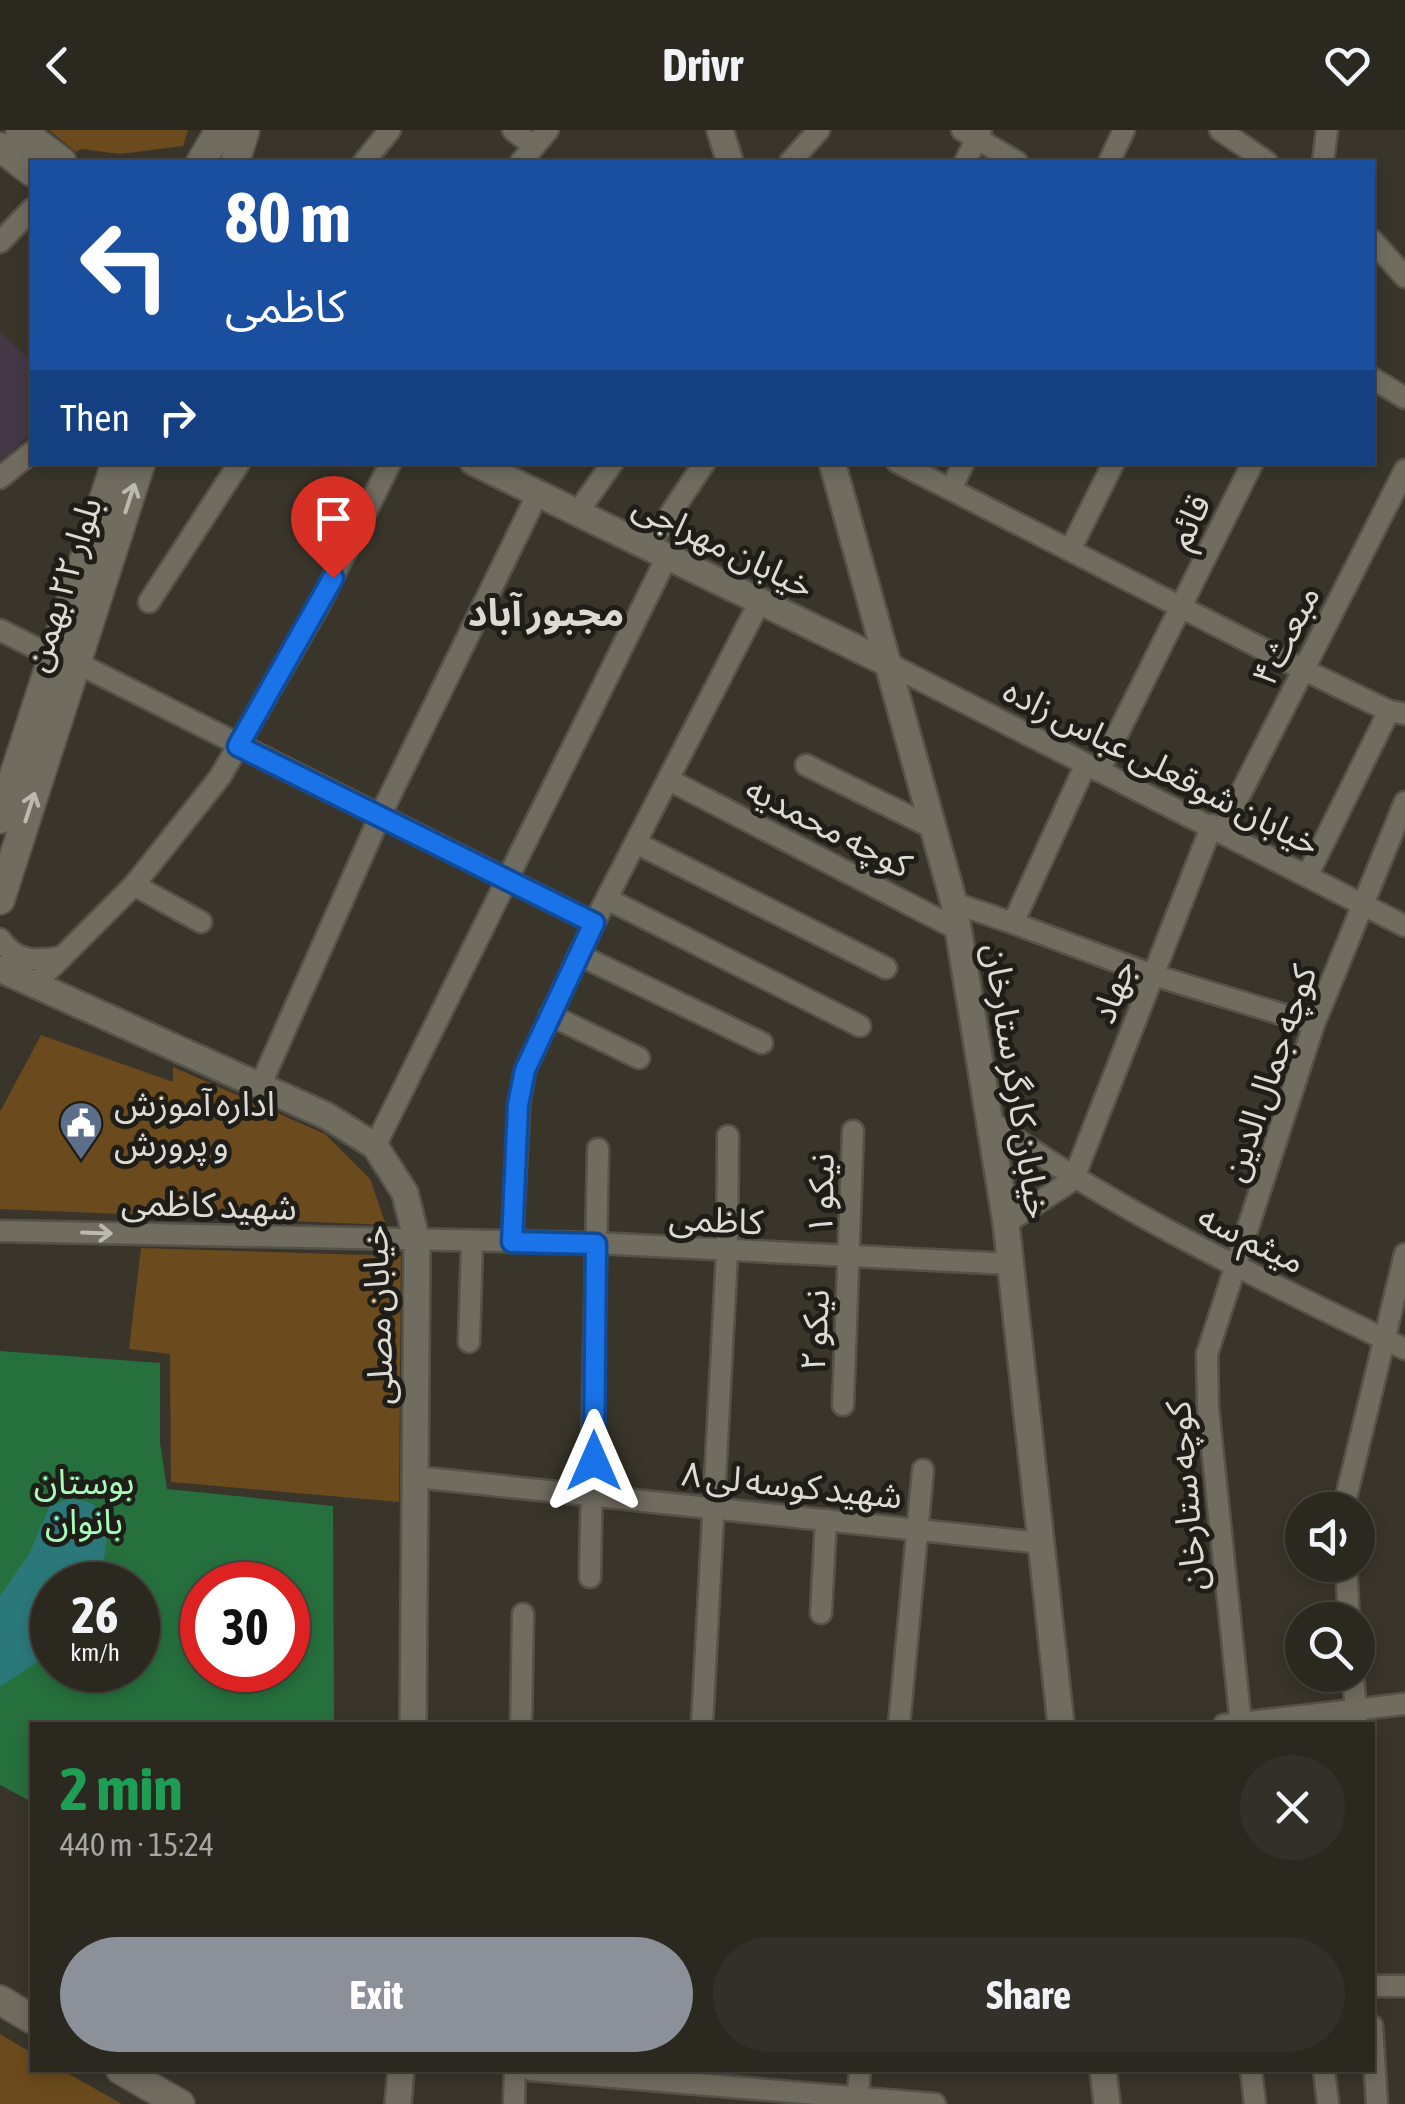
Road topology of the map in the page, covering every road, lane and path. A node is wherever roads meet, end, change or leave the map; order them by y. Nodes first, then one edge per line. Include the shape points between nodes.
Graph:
1 (20, 130) edge
2 (245, 130) edge
3 (390, 130) edge
4 (513, 130) edge
5 (548, 130) edge
6 (720, 130) edge
7 (820, 130) edge
8 (1124, 130) edge
9 (1220, 130) edge
10 (1327, 130) edge
11 (973, 133) edge
12 (0, 148) edge
13 (528, 154) edge
14 (222, 155) edge
15 (59, 160) edge
16 (366, 160) edge
17 (729, 160) edge
18 (792, 160) edge
19 (812, 160) edge
20 (966, 160) edge
21 (1014, 160) edge
22 (1110, 160) edge
23 (1265, 160) edge
24 (1323, 160) edge
25 (30, 170) edge
26 (30, 212) edge
27 (0, 242) edge
28 (1375, 243) edge
29 (1405, 277) edge
30 (1375, 380) edge
31 (1405, 398) edge
32 (30, 454) edge
33 (115, 465) edge
34 (140, 465) edge
35 (234, 465) edge
36 (389, 465) edge
37 (480, 465) edge
38 (611, 465) edge
39 (702, 465) edge
40 (833, 465) edge
41 (903, 465) edge
42 (963, 465) edge
43 (1112, 465) edge
44 (1253, 465) edge
45 (1405, 470) edge
46 (0, 478) edge
47 (951, 489) junction
48 (538, 493) junction
49 (578, 512) junction
50 (1070, 550) junction
51 (657, 552) junction
52 (149, 602) dead end
53 (759, 602) junction
54 (1181, 609) junction
55 (0, 630) edge
56 (64, 660) junction
57 (889, 664) junction
58 (1304, 670) junction
59 (1397, 713) edge
60 (238, 746) junction
61 (806, 765) dead end
62 (1093, 768) junction
63 (669, 780) junction
64 (1405, 802) edge
65 (380, 816) junction
66 (0, 819) edge
67 (933, 828) junction
68 (1217, 828) junction
69 (636, 843) junction
70 (1308, 876) junction
71 (508, 880) junction
72 (134, 885) junction
73 (607, 899) junction
74 (0, 900) edge
75 (954, 903) junction
76 (1366, 903) junction
77 (201, 922) dead end
78 (594, 923) junction
79 (1013, 924) junction
80 (1405, 926) edge
81 (959, 930) junction
82 (0, 939) edge
83 (580, 955) junction
84 (64, 956) junction
85 (886, 968) dead end
86 (0, 969) edge
87 (1153, 975) junction
88 (35, 984) junction
89 (550, 1015) junction
90 (1314, 1024) junction
91 (860, 1026) dead end
92 (762, 1043) dead end
93 (639, 1058) dead end
94 (261, 1084) junction
95 (990, 1121) junction
96 (853, 1132) dead end
97 (728, 1136) dead end
98 (375, 1146) junction
99 (598, 1149) dead end
100 (1073, 1180) junction
101 (1006, 1222) junction
102 (0, 1231) edge
103 (417, 1242) junction
104 (512, 1242) junction
105 (472, 1244) junction
106 (596, 1244) junction
107 (727, 1254) junction
108 (1405, 1254) edge
109 (851, 1258) junction
110 (1011, 1264) junction
111 (1236, 1266) junction
112 (469, 1342) dead end
113 (1395, 1344) edge
114 (843, 1405) dead end
115 (923, 1470) dead end
116 (416, 1477) junction
117 (1349, 1492) edge
118 (594, 1496) junction
119 (713, 1508) junction
120 (826, 1520) junction
121 (920, 1530) junction
122 (1042, 1543) junction
123 (590, 1576) dead end
124 (821, 1612) dead end
125 (522, 1614) dead end
126 (1354, 1692) edge
127 (1405, 1704) edge
128 (1356, 1717) edge
129 (413, 1722) edge
130 (521, 1722) edge
131 (702, 1722) edge
132 (899, 1722) edge
133 (1061, 1722) edge
134 (1235, 1722) edge
135 (1270, 1722) edge
136 (1375, 1986) edge
137 (1405, 1986) edge
138 (0, 2000) edge
139 (30, 2018) edge
140 (1375, 2065) edge
141 (124, 2072) edge
142 (401, 2072) edge
143 (515, 2072) edge
144 (551, 2072) edge
145 (860, 2072) edge
146 (1103, 2072) edge
147 (1251, 2072) edge
148 (1324, 2072) edge
149 (683, 2086) edge
150 (857, 2101) edge
151 (180, 2104) edge
152 (398, 2104) edge
153 (514, 2104) edge
154 (935, 2104) edge
155 (1107, 2104) edge
156 (1256, 2104) edge
157 (1328, 2104) edge
158 (1378, 2104) edge

1 - 15 main road
2 - 14 main road
3 - 16 street
4 - 13 street
5 - 13 street
6 - 17 street
7 - 18 street
7 - 19 street
8 - 22 street
9 - 23 street
10 - 24 street
11 - 20 street
11 - 21 street
12 - 25 main road
26 - 27 street
28 - 29 street
30 - 31 street
32 - 46 street
33 - 56 main road, بلوار ۲۲ بهمن
56 -> 34 main road, بلوار ۲۲ بهمن
35 - 52 street
36 - 60 street
37 - 48 street, خیابان مهراجی
38 - 49 street
39 - 51 street
40 - 57 street, خیابان کارگر ستارخان
41 - 47 street
42 - 47 street
43 - 50 street
44 - 54 street, قائم
45 - 58 street, مبعث۴
47 - 50 street
48 - 49 street, خیابان مهراجی
48 - 65 street
49 - 51 street, خیابان مهراجی
50 - 54 street
51 - 53 street, خیابان مهراجی
51 - 71 street
53 - 57 street, خیابان مهراجی
53 - 63 street
54 - 58 street
54 - 62 street, قائم
55 - 56 street
56 - 60 street
56 - 66 main road, بلوار ۲۲ بهمن
74 -> 56 main road, بلوار ۲۲ بهمن
57 - 62 street, خیابان شوقعلی عباس زاده
57 - 67 street, خیابان کارگر ستارخان
58 - 59 street
58 - 68 street, مبعث۴
59 - 70 street
60 - 65 street
60 - 72 street
61 - 67 street
62 - 68 street, خیابان شوقعلی عباس زاده
62 - 79 street, قائم
63 - 69 street
63 - 81 street, کوچه محمدیه
64 - 76 street, کوچه جمال الدین
65 - 71 street
65 - 94 street
67 - 75 street, خیابان کارگر ستارخان
68 - 70 street, خیابان شوقعلی عباس زاده
68 - 87 street, جهاد
69 - 73 street
69 - 85 street
70 - 76 street, خیابان شوقعلی عباس زاده
71 - 78 street
71 - 98 street
72 - 77 street
72 - 84 street
73 - 78 street
73 - 91 street
75 - 79 street
75 - 81 street, خیابان کارگر ستارخان
76 - 80 street, خیابان شوقعلی عباس زاده
76 - 90 street, کوچه جمال الدین
78 - 83 street
79 - 87 street
81 - 95 street, خیابان کارگر ستارخان
82 - 84 street via 13,955 34,962
83 - 89 street
83 - 92 street
84 - 88 street
86 - 88 street, خیابان مصلی
87 - 90 street
87 - 100 street, جهاد
88 - 94 street, خیابان مصلی
89 - 93 street
89 - 104 street via 525,1070 518,1105
90 - 111 street, کوچه جمال الدین
94 - 98 street, خیابان مصلی
95 - 100 street, میثم سه
95 - 101 street, خیابان کارگر ستارخان
96 - 109 street, نیکو ۱
97 - 107 street
98 - 103 street, خیابان مصلی via 405,1193
99 - 106 street
100 - 101 street
100 - 111 street, میثم سه
101 - 110 street, خیابان کارگر ستارخان
102 -> 103 street, شهید کاظمی
103 - 105 street, کاظمی
103 - 116 street, خیابان مصلی
104 - 105 street, کاظمی
104 - 106 street, کاظمی
105 - 112 street
106 - 107 street, کاظمی
106 - 118 street
107 - 109 street, کاظمی
107 - 119 street
108 - 113 street
109 - 110 street, کاظمی
109 - 114 street, نیکو ۲
110 - 122 street, خیابان کارگر ستارخان
111 - 113 street, میثم سه
111 - 134 street, کوچه ستارخان via 1207,1354
113 - 117 street
115 - 121 street
116 - 118 street, شهید کوسه لی ۸
116 - 129 street, خیابان مصلی
118 - 119 street, شهید کوسه لی ۸
118 - 123 street
119 - 120 street, شهید کوسه لی ۸
119 - 131 street
120 - 121 street, شهید کوسه لی ۸
120 - 124 street
121 - 122 street, شهید کوسه لی ۸
121 - 132 street
122 - 133 street, خیابان کارگر ستارخان
125 - 130 street
126 - 128 street
127 - 128 street
128 - 135 street
136 - 137 street
138 - 139 main road
140 - 158 street
141 - 151 main road
142 - 152 street
143 - 153 street
144 - 149 street
145 - 150 street
146 - 155 street
147 - 156 street
148 - 157 street
149 - 150 street
150 - 154 street

